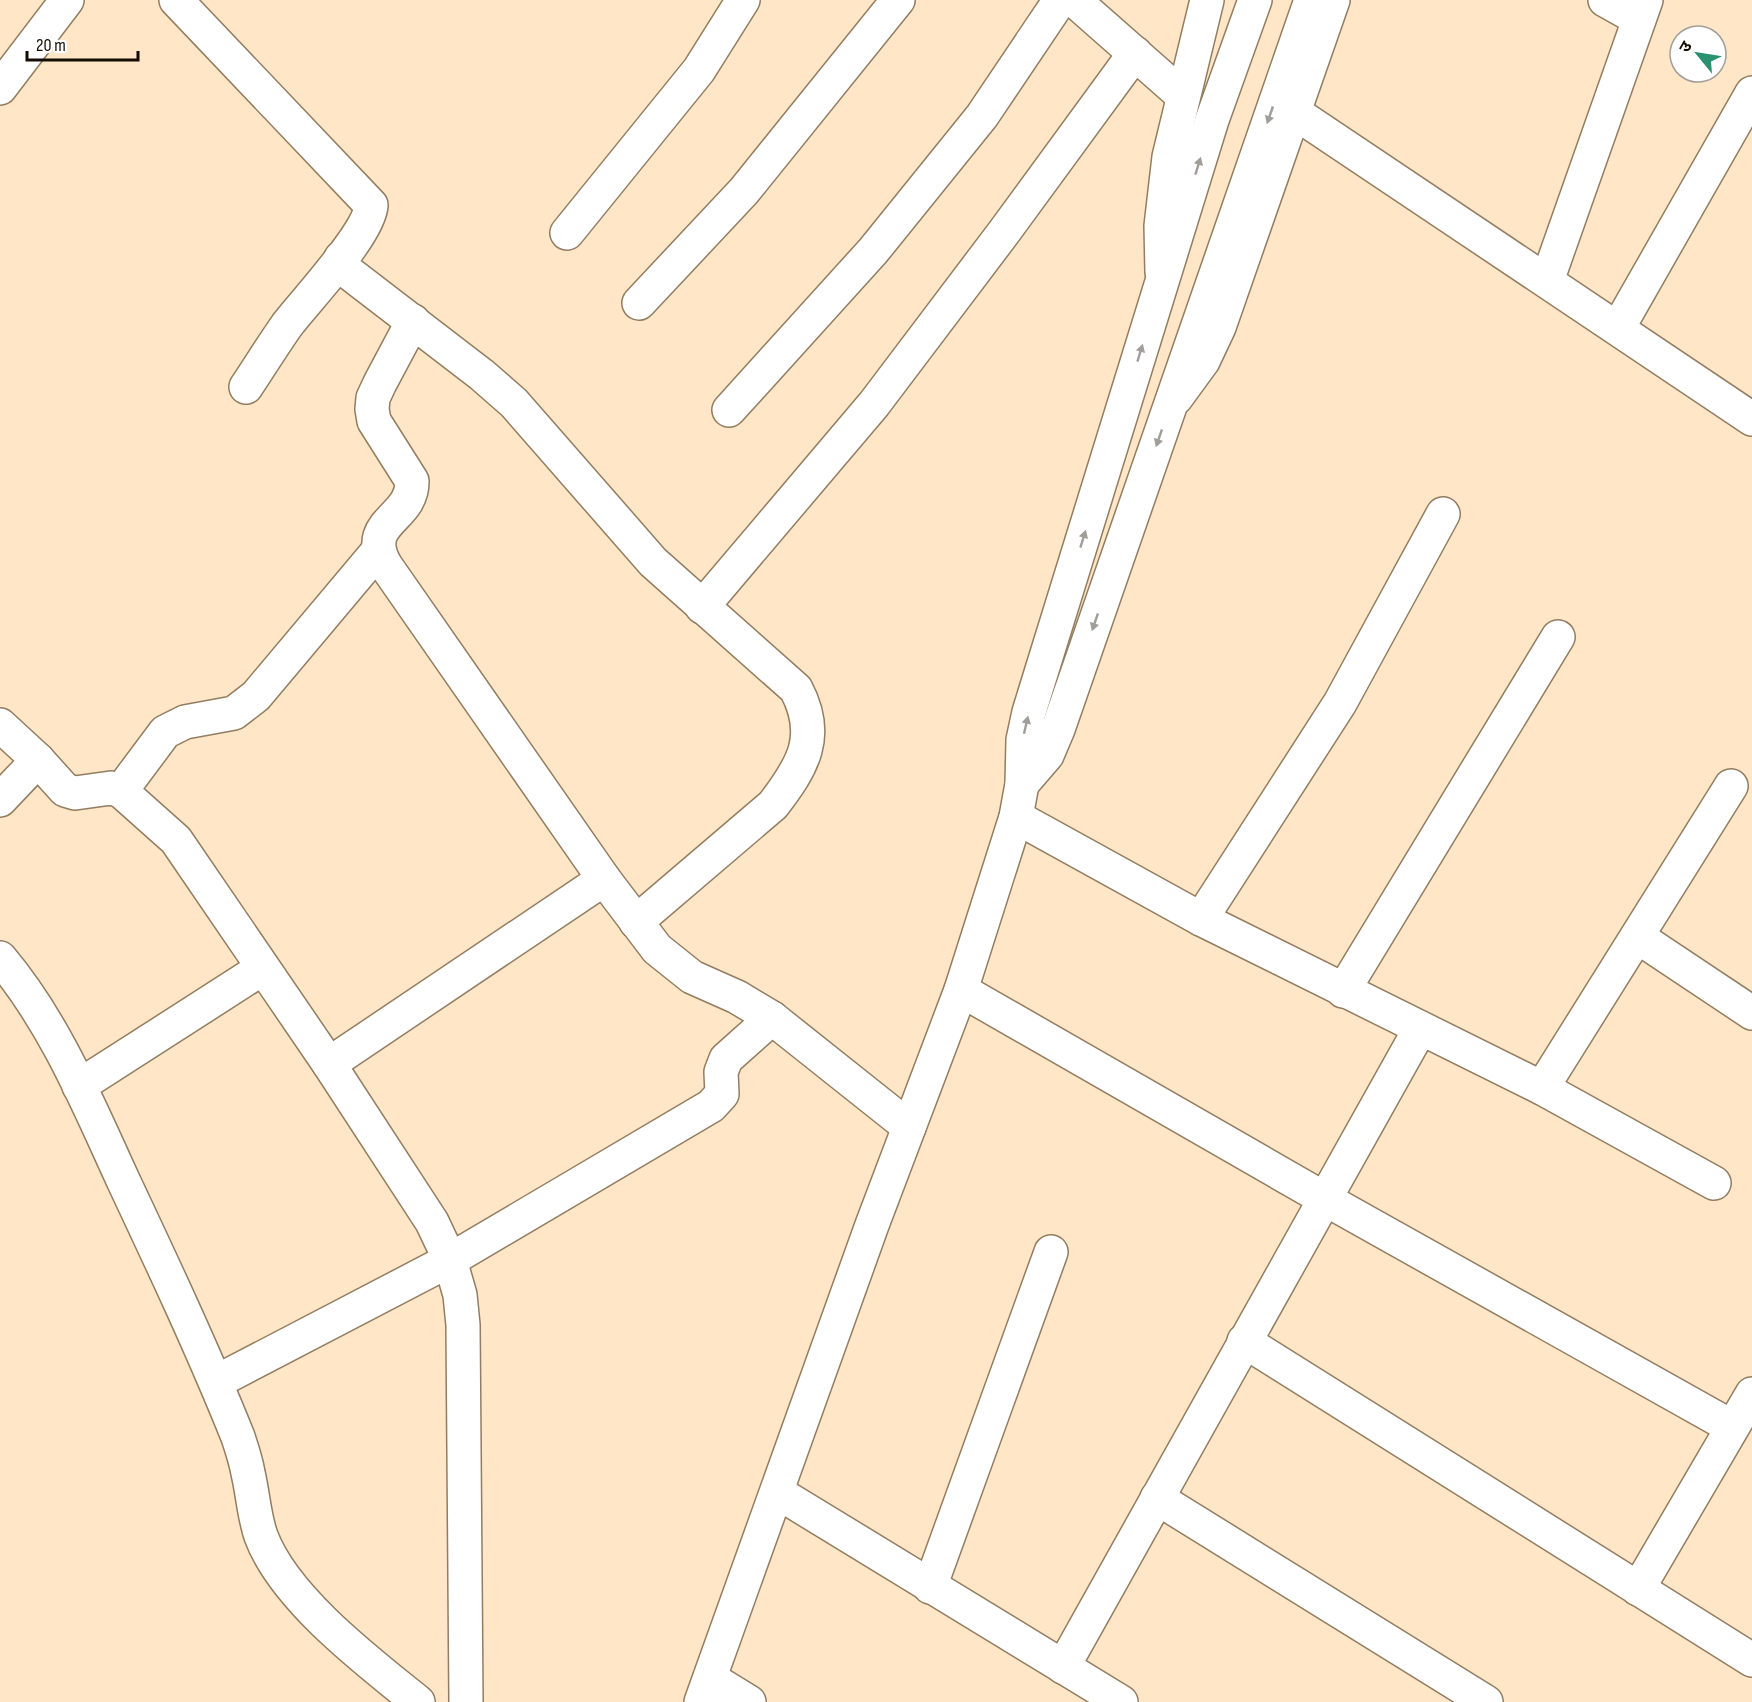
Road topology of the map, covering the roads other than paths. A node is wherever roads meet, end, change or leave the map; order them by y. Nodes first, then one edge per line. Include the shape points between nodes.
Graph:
1 (67, 0) edge
2 (176, 0) edge
3 (743, 0) edge
4 (898, 0) edge
5 (1060, 0) edge
6 (1074, 0) edge
7 (1207, 0) edge
8 (1255, 0) edge
9 (1311, 0) edge
10 (1333, 0) edge
11 (1605, 0) edge
12 (1642, 9) edge
13 (1135, 53) junction
14 (0, 88) edge
15 (1752, 93) edge
16 (1183, 96) junction
17 (1294, 112) junction
18 (567, 234) dead end
19 (341, 258) junction
20 (1547, 281) junction
21 (1162, 283) junction
22 (639, 303) dead end
23 (413, 321) junction
24 (1618, 328) junction
25 (246, 387) dead end
26 (1169, 406) junction
27 (729, 410) dead end
28 (1752, 419) edge
29 (1443, 514) dead end
30 (377, 552) junction
31 (702, 608) junction
32 (1558, 637) dead end
33 (0, 725) edge
34 (38, 759) junction
35 (1022, 784) junction
36 (1731, 786) dead end
37 (121, 790) junction
38 (0, 800) edge
39 (1016, 817) junction
40 (604, 879) junction
41 (1201, 919) junction
42 (636, 922) junction
43 (1638, 937) junction
44 (0, 958) edge
45 (263, 968) junction
46 (961, 990) junction
47 (1343, 992) junction
48 (1752, 1013) edge
49 (772, 1018) junction
50 (1420, 1029) junction
51 (329, 1064) junction
52 (79, 1086) junction
53 (1542, 1088) junction
54 (909, 1127) junction
55 (1714, 1183) dead end
56 (1325, 1199) junction
57 (1050, 1252) dead end
58 (450, 1260) junction
59 (1244, 1341) junction
60 (216, 1382) junction
61 (1752, 1394) edge
62 (1732, 1427) junction
63 (777, 1492) junction
64 (1156, 1498) junction
65 (930, 1587) junction
66 (1638, 1588) junction
67 (1752, 1660) edge
68 (1063, 1667) junction
69 (706, 1690) edge
70 (407, 1698) edge
71 (466, 1702) edge
72 (749, 1702) edge
73 (1121, 1702) edge
74 (1486, 1702) edge

1 - 14 street
2 - 19 street via 370,206 370,215
3 - 18 street via 699,70
4 - 22 street via 744,191
5 - 27 street via 982,116 873,251
6 - 13 street
7 - 16 street
21 -> 8 street via 1212,120
9 -> 26 street
10 - 17 street
11 - 12 street
12 - 20 street
13 - 16 street
13 - 31 street via 874,404
15 - 24 street
16 - 21 street via 1164,191
17 - 20 street
17 - 26 street via 1219,327 1203,361
19 - 23 street via 344,269
19 - 25 street via 287,326
20 - 24 street
35 -> 21 street via 1023,740 1029,712
23 - 30 street via 373,398 374,421 412,481 409,500 378,539
23 - 31 street via 514,403 614,521
24 - 28 street
26 -> 35 street via 1059,729 1047,755
29 - 41 street via 1340,704
30 - 37 street via 256,696 234,713 185,723 165,732
30 - 40 street
31 - 42 street via 796,688 809,724 804,756 791,782 772,805
32 - 47 street
33 - 34 street
34 - 37 street via 59,785 70,792
34 - 38 street
35 - 39 street
36 - 43 street
37 - 45 street via 176,840
39 - 41 street
39 - 46 street
40 - 42 street
40 - 51 street
41 - 47 street
42 - 49 street via 673,964
43 - 48 street
43 - 53 street
44 - 52 street via 32,1000
45 - 51 street
45 - 52 street
46 - 54 street
46 - 56 street
47 - 50 street
49 - 54 street
49 - 58 street via 726,1059 721,1072 722,1094 711,1106
50 - 53 street
50 - 56 street
51 - 58 street via 432,1222
52 - 60 street
53 - 55 street
54 - 63 street
56 - 59 street
56 - 62 street
57 - 65 street
58 - 60 street
58 - 71 street via 463,1325
59 - 64 street
59 - 66 street
60 - 70 street via 238,1437 256,1518 272,1562 330,1626
61 - 62 street
62 - 66 street
63 - 65 street
63 - 69 street
64 - 68 street
64 - 74 street
65 - 68 street
66 - 67 street
68 - 73 street
69 - 72 street

